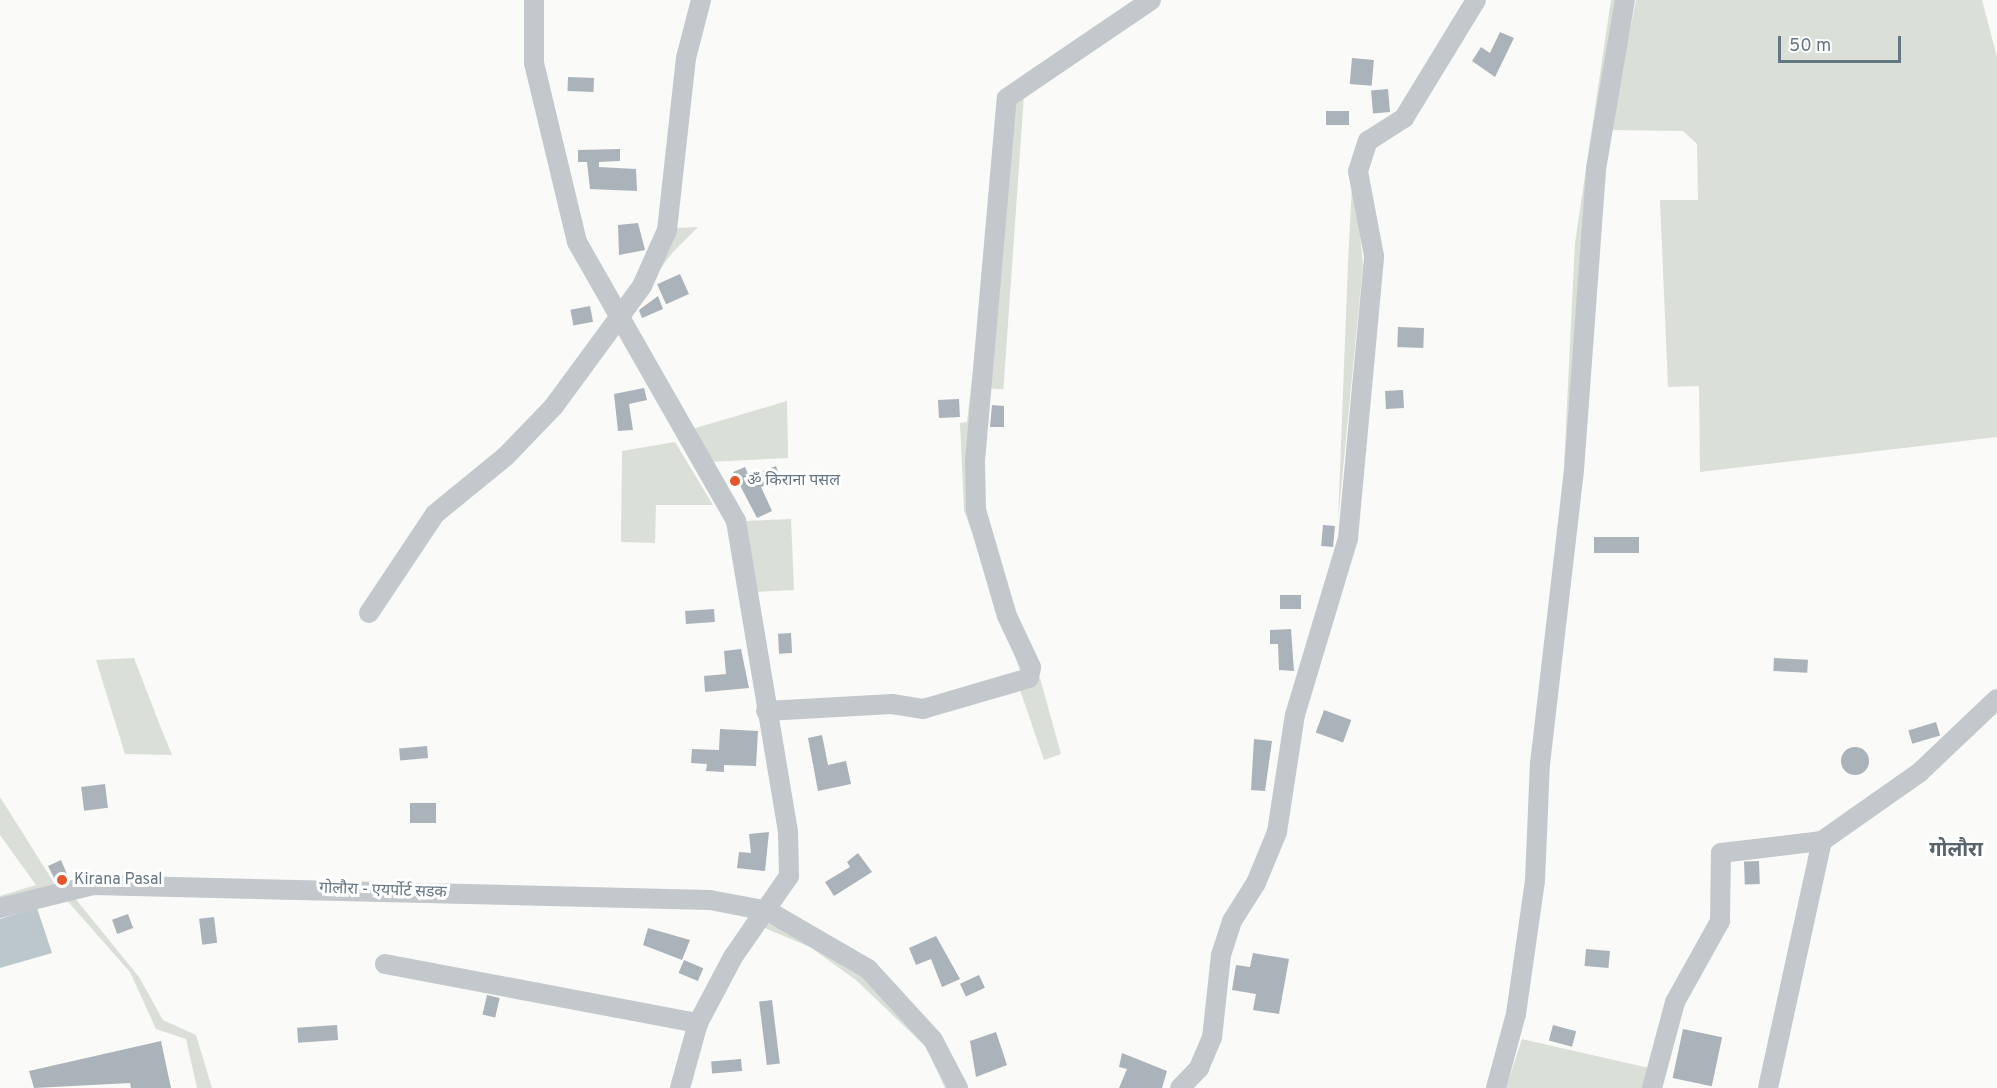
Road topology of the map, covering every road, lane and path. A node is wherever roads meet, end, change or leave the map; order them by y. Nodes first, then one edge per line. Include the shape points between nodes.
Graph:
1 (534, 0) edge
2 (701, 0) edge
3 (1151, 0) edge
4 (1476, 0) edge
5 (1625, 0) edge
6 (617, 317) junction
7 (369, 613) dead end
8 (1997, 699) edge
9 (766, 711) junction
10 (1822, 841) junction
11 (0, 908) edge
12 (768, 911) junction
13 (385, 964) dead end
14 (698, 1023) junction
15 (680, 1088) edge
16 (958, 1088) edge
17 (1180, 1088) edge
18 (1496, 1088) edge
19 (1652, 1088) edge
20 (1768, 1088) edge

1 - 6 street via 534,63 574,232
2 - 6 street via 686,58 667,230 642,285
3 - 9 street via 1007,98 975,462 976,510 1007,616 1031,667 1029,678 923,709 892,704
4 - 17 street via 1404,118 1368,141 1358,171 1374,256 1348,538 1294,715 1276,832 1226,938 1213,997 1212,1038 1199,1068
5 - 18 street via 1596,169 1574,470 1540,764 1534,881 1516,1014
6 - 7 street via 554,406 505,457 435,514
6 - 9 street via 736,521
8 - 10 street via 1920,772
9 - 12 street via 788,832 789,876
10 - 19 street via 1721,854 1720,921 1675,1002
10 - 20 street
11 - 12 street, गोलौरा - एयर्पोर्ट सडक via 93,885 710,900
12 - 14 street via 733,957
12 - 16 street, गोलौरा - एयर्पोर्ट सडक via 868,969 933,1040
13 - 14 street
14 - 15 street

